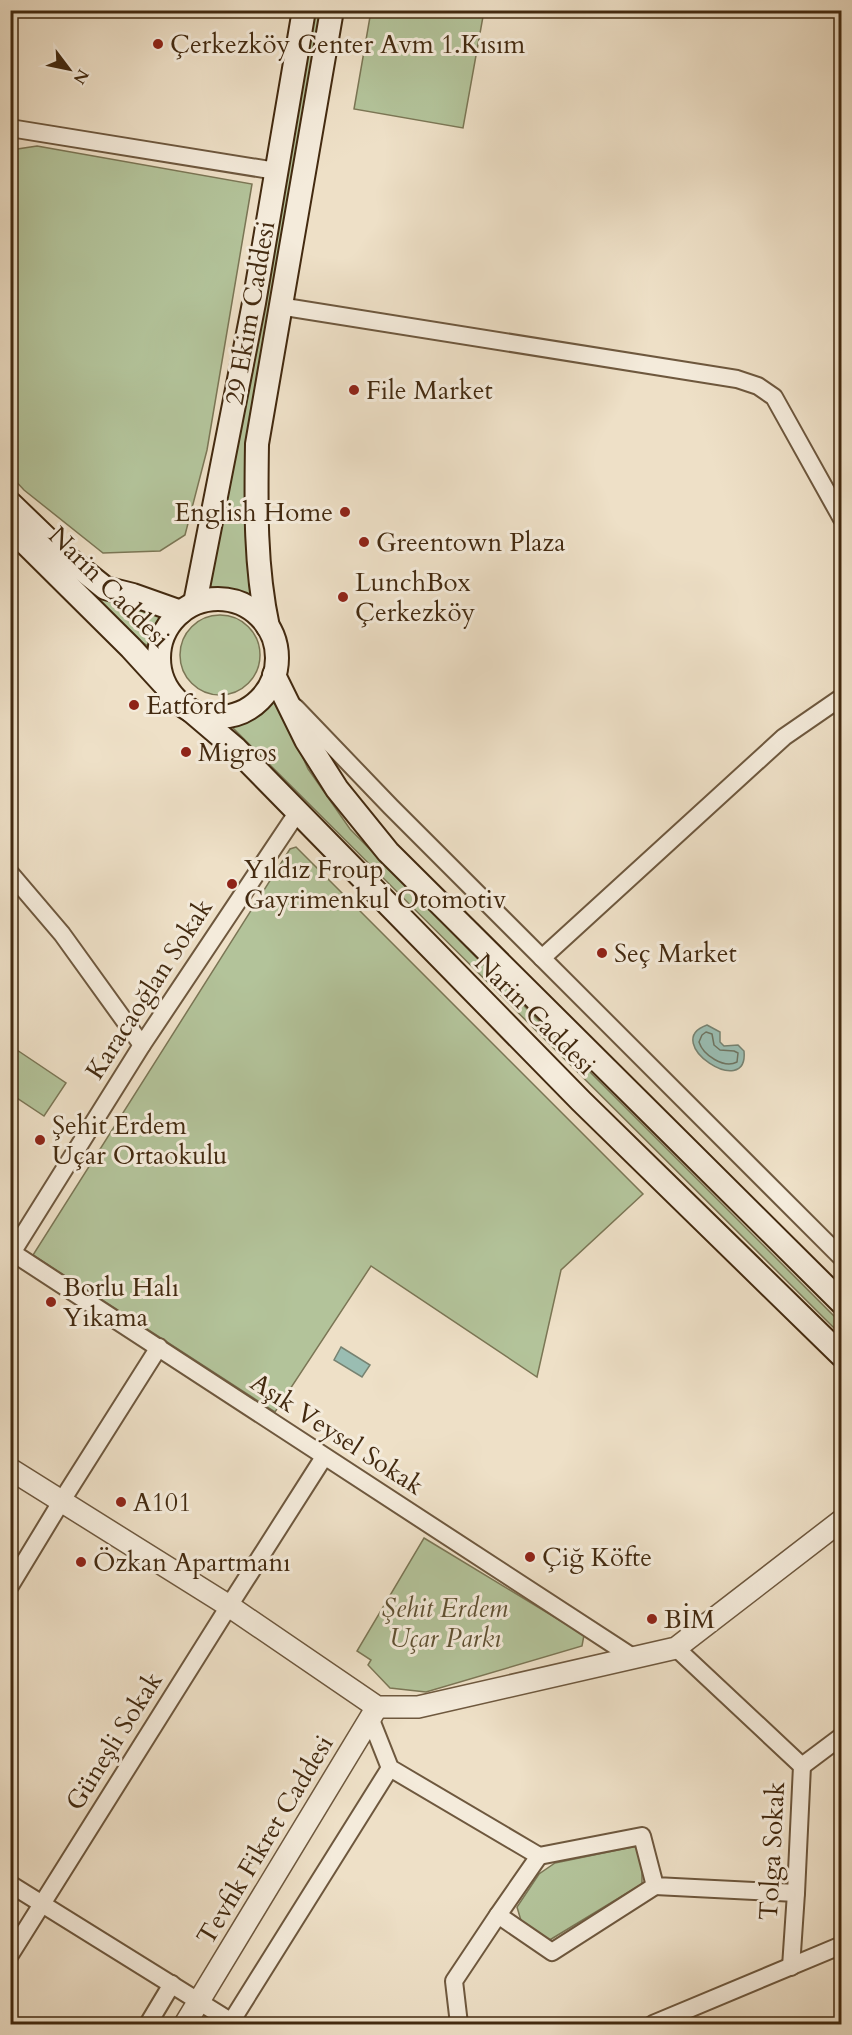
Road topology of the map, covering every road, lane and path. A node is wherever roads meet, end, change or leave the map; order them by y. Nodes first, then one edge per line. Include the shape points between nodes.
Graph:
1 (304, 10) edge
2 (332, 10) edge
3 (10, 128) edge
4 (276, 171) junction
5 (279, 306) junction
6 (10, 503) edge
7 (842, 519) edge
8 (10, 528) edge
9 (188, 608) junction
10 (268, 627) junction
11 (274, 675) junction
12 (167, 687) junction
13 (842, 697) edge
14 (285, 698) junction
15 (189, 709) junction
16 (297, 813) junction
17 (10, 873) edge
18 (542, 958) junction
19 (142, 1045) junction
20 (12, 1254) edge
21 (842, 1258) edge
22 (842, 1303) edge
23 (159, 1347) junction
24 (842, 1356) edge
25 (324, 1457) junction
26 (10, 1469) edge
27 (61, 1502) junction
28 (842, 1520) edge
29 (10, 1586) edge
30 (229, 1606) junction
31 (676, 1648) junction
32 (634, 1658) junction
33 (374, 1713) junction
34 (842, 1736) edge
35 (802, 1766) junction
36 (390, 1768) junction
37 (538, 1856) junction
38 (10, 1884) edge
39 (655, 1886) junction
40 (796, 1893) junction
41 (43, 1904) junction
42 (498, 1915) junction
43 (842, 1945) edge
44 (10, 1955) edge
45 (791, 1967) junction
46 (172, 1984) junction
47 (199, 2001) junction
48 (233, 2023) edge
49 (148, 2025) edge
50 (185, 2025) edge
51 (191, 2025) edge
52 (459, 2025) edge
53 (653, 2025) edge

1 - 4 main road, 29 Ekim Caddesi
2 - 5 main road, 29 Ekim Caddesi
3 - 4 street
4 - 9 main road, 29 Ekim Caddesi via 254,303
5 - 7 street via 737,379 758,386 774,397
5 - 10 main road, 29 Ekim Caddesi via 257,444 261,596
6 - 9 main road, Narin Caddesi via 105,588
8 - 12 main road, Narin Caddesi
9 - 10 main road via 228,600 258,614
9 - 12 main road via 169,624 162,639 159,656
10 - 11 main road via 275,642
11 - 14 main road, Narin Caddesi
11 - 15 main road via 255,704 240,713 222,717
12 - 15 main road
13 - 18 street via 784,737
14 - 18 street
14 - 22 main road, Narin Caddesi via 337,789 388,852
15 - 16 main road, Narin Caddesi via 236,749
16 - 19 street, Karacaoğlan Sokak
16 - 24 main road, Narin Caddesi via 581,1101
17 - 19 street via 62,934
18 - 21 street
19 - 20 street, Karacaoğlan Sokak
20 - 23 street, Aşık Veysel Sokak
23 - 25 street, Aşık Veysel Sokak
23 - 27 street
25 - 30 street, Güneşli Sokak
25 - 32 street, Aşık Veysel Sokak
26 - 27 street
27 - 29 street
27 - 30 street
28 - 31 street
30 - 33 street
30 - 41 street, Güneşli Sokak
31 - 32 street
31 - 35 street, Tolga Sokak
32 - 33 street via 418,1707
33 - 36 street
33 - 47 street, Tevfik Fikret Caddesi
34 - 35 street
35 - 40 street, Tolga Sokak
36 - 37 street
36 - 48 street
37 - 39 street via 642,1836
37 - 42 street
38 - 41 street
39 - 40 street
39 - 42 street via 552,1952
40 - 45 street, Tolga Sokak
41 - 44 street, Güneşli Sokak
41 - 46 street
42 - 52 street via 454,1981
43 - 45 street
45 - 53 street
46 - 47 street
46 - 49 street
47 - 48 street
47 - 50 street, Tevfik Fikret Caddesi
47 - 51 street, Tevfik Fikret Caddesi

